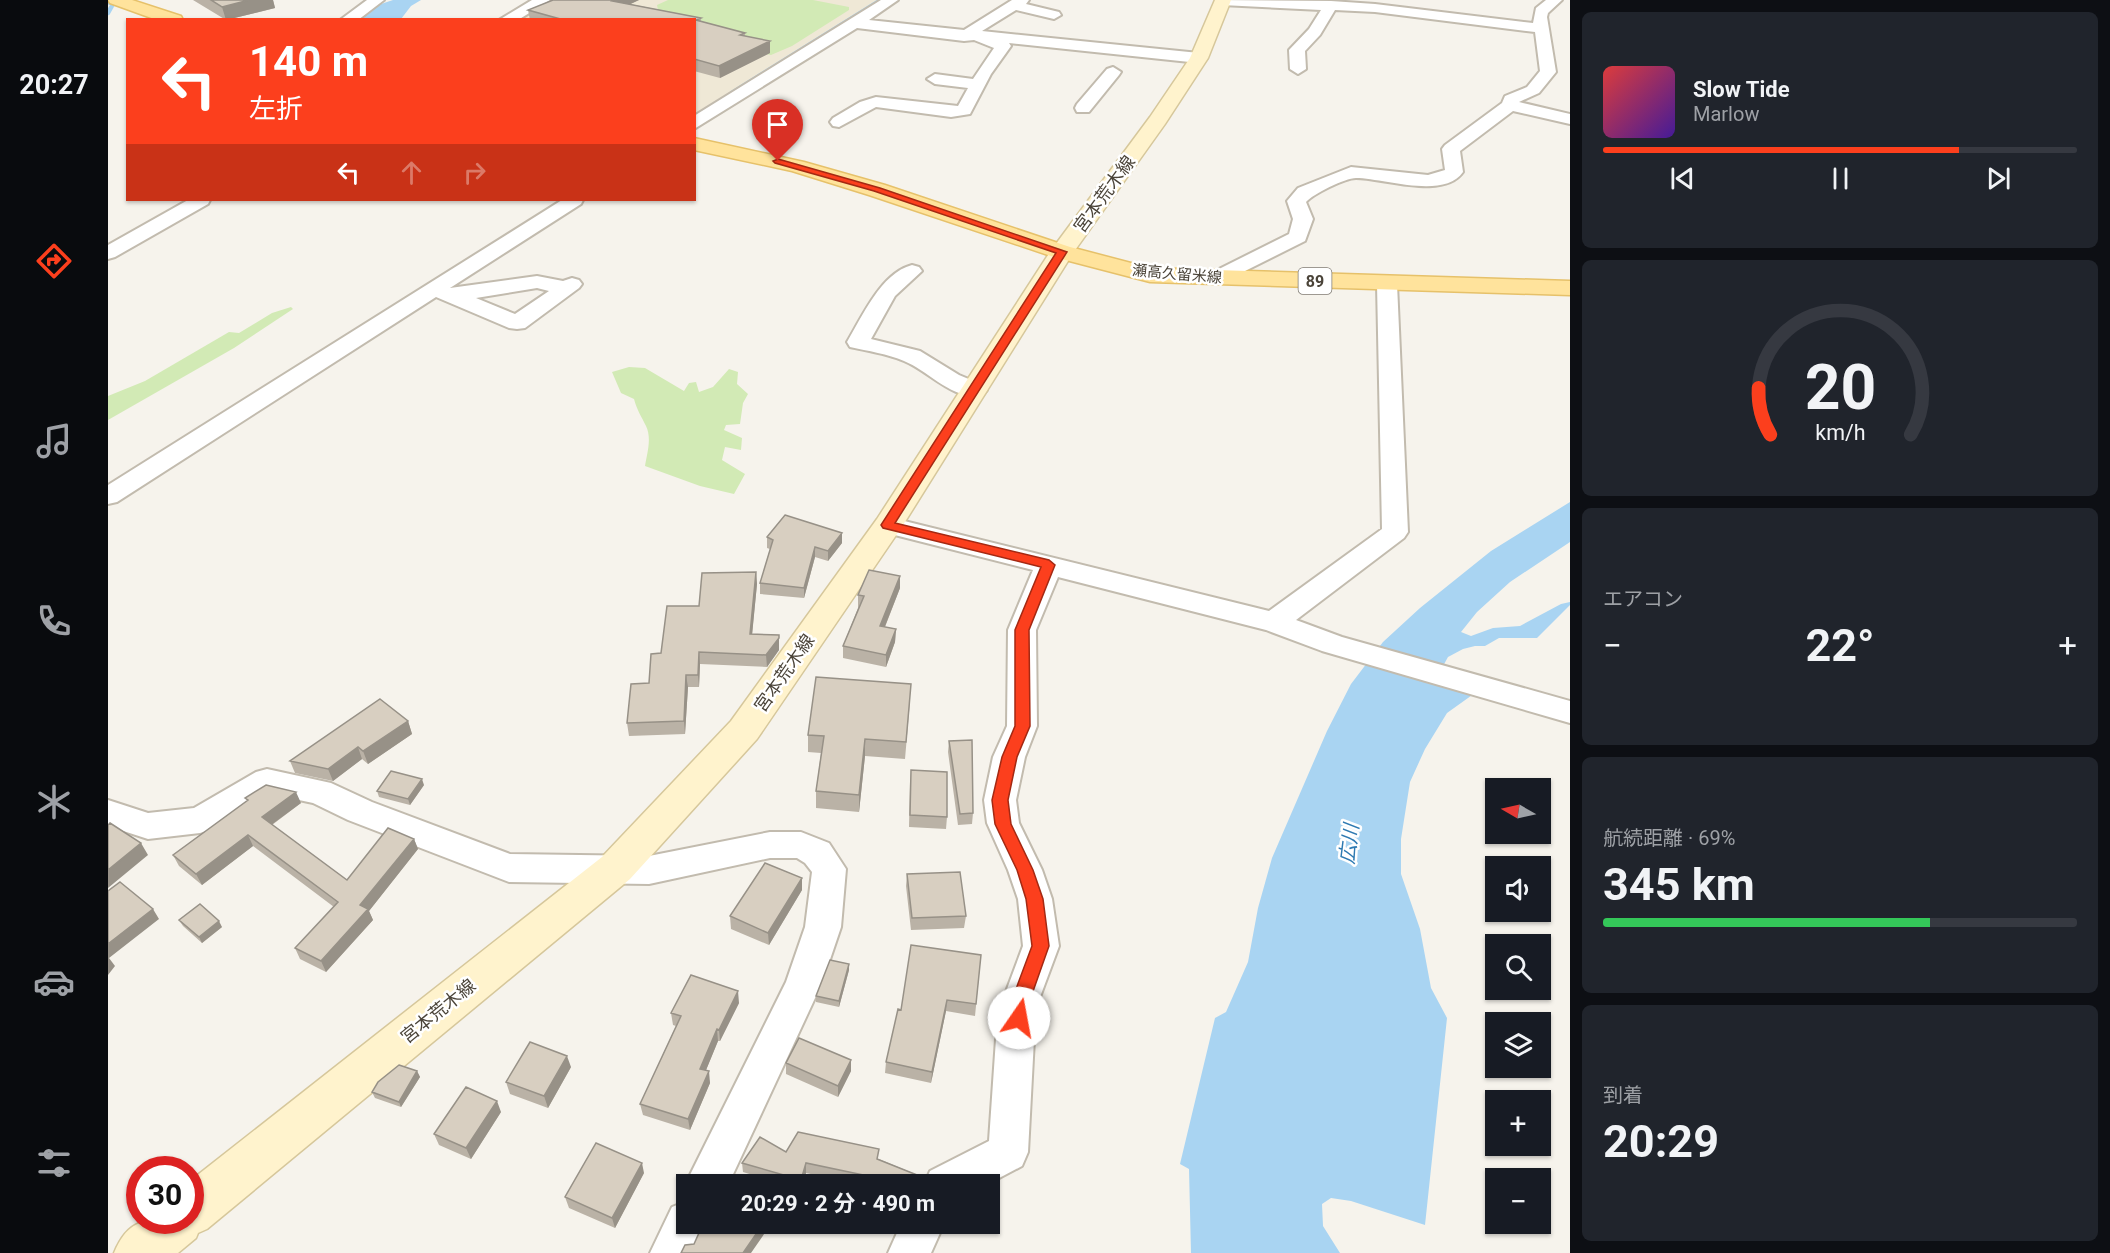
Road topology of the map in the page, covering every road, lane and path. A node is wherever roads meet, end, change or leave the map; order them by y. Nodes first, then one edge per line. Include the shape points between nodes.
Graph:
1 (116, 0) edge
2 (377, 0) edge
3 (543, 0) edge
4 (891, 0) edge
5 (1222, 0) edge
6 (1018, 3) edge
7 (1331, 5) junction
8 (1558, 7) edge
9 (1054, 15) dead end
10 (169, 18) edge
11 (350, 18) edge
12 (510, 18) edge
13 (855, 23) junction
14 (1540, 28) junction
15 (963, 36) junction
16 (980, 37) junction
17 (1199, 58) junction
18 (1298, 69) dead end
19 (1113, 72) dead end
20 (935, 79) dead end
21 (978, 84) junction
22 (1510, 105) junction
23 (1083, 108) dead end
24 (1570, 119) edge
25 (839, 122) dead end
26 (696, 123) edge
27 (696, 144) edge
28 (199, 201) edge
29 (573, 201) edge
30 (1062, 252) junction
31 (108, 253) edge
32 (912, 271) dead end
33 (1216, 278) junction
34 (1387, 284) junction
35 (1570, 288) edge
36 (443, 292) junction
37 (975, 390) junction
38 (108, 496) edge
39 (888, 525) junction
40 (1049, 565) junction
41 (1274, 621) junction
42 (1559, 709) edge
43 (108, 813) edge
44 (616, 868) junction
45 (712, 1174) edge
46 (966, 1174) edge
47 (204, 1201) edge
48 (163, 1234) edge
49 (681, 1234) edge
50 (918, 1234) edge
51 (139, 1253) edge
52 (671, 1253) edge
53 (909, 1253) edge

1 - 10 main road
2 - 11 street
3 - 12 street
4 - 13 street
5 - 7 street
5 - 17 main road, 宮本荒木線
6 - 9 street
6 - 15 street
7 - 14 street
7 - 18 street via 1315,32 1297,50
8 - 14 street via 1541,11
13 - 15 street
13 - 26 street
14 - 22 street via 1554,72 1533,90 1510,99
15 - 16 street
16 - 17 street
16 - 21 street via 1003,46
17 - 30 main road, 宮本荒木線
19 - 23 street
20 - 21 street
21 - 25 street via 964,110 865,103
22 - 24 street
22 - 33 street via 1451,149 1454,172 1428,181 1351,172 1305,192 1296,201 1303,219 1298,237
27 - 30 main road, 瀬高久留米線 / 89 via 809,169
28 - 31 street
29 - 36 street
30 - 33 main road, 瀬高久留米線 / 89 via 1150,275
30 - 37 main road, 宮本荒木線
32 - 37 street via 887,292 858,342 912,356
33 - 34 main road, 瀬高久留米線 / 89
34 - 35 main road, 瀬高久留米線 / 89
34 - 41 street via 1395,532
36 - 36 street via 517,323 569,286 537,282
36 - 38 street
37 - 39 main road, 宮本荒木線
39 - 40 street
39 - 44 main road, 宮本荒木線 via 744,730
40 - 41 street
40 - 46 street via 1022,630 1022,726 1009,757 1000,800 1003,824 1035,899 1041,946 1022,997 1008,1152
41 - 42 street via 1332,644
43 - 44 street via 148,826 200,820 267,781 320,792 509,868
44 - 45 street via 650,870 770,845 801,845 817,853 829,869 823,927 804,983
44 - 47 main road, 宮本荒木線
48 - 51 main road
49 - 52 street
50 - 53 street

